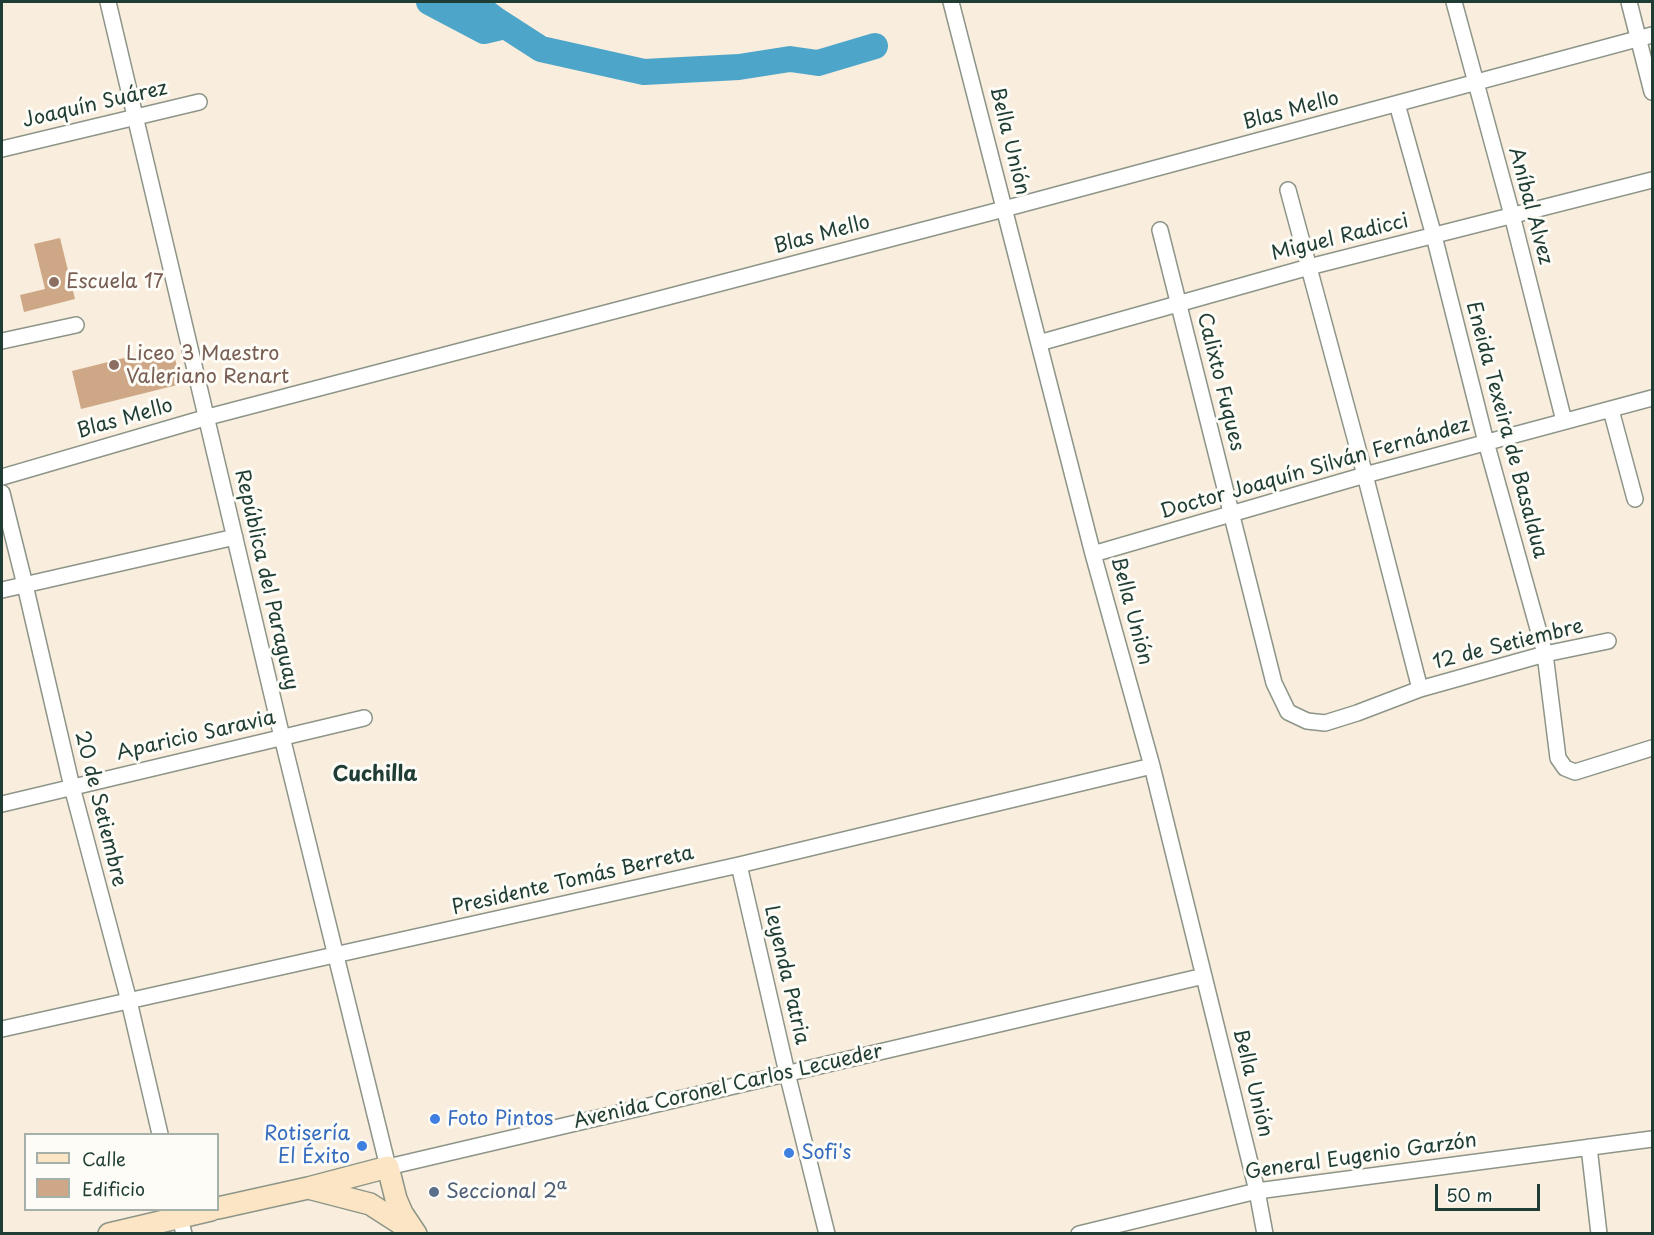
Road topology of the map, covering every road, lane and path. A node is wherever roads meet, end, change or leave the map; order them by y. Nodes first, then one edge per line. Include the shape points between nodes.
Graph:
1 (108, 2) edge
2 (951, 2) edge
3 (1454, 2) edge
4 (1629, 2) edge
5 (1646, 37) edge
6 (1476, 83) junction
7 (1653, 92) edge
8 (199, 102) dead end
9 (1397, 104) junction
10 (136, 117) junction
11 (2, 149) edge
12 (1653, 180) edge
13 (1288, 189) dead end
14 (1004, 209) junction
15 (1512, 215) junction
16 (1160, 230) dead end
17 (1434, 236) junction
18 (1309, 267) junction
19 (1179, 304) junction
20 (75, 325) dead end
21 (2, 341) edge
22 (1039, 343) junction
23 (1653, 398) edge
24 (1611, 410) junction
25 (207, 417) junction
26 (1564, 422) junction
27 (1486, 442) junction
28 (1365, 476) junction
29 (2, 477) edge
30 (2, 493) edge
31 (1635, 499) dead end
32 (1231, 515) junction
33 (235, 537) junction
34 (1093, 554) junction
35 (25, 585) junction
36 (2, 590) edge
37 (1608, 641) dead end
38 (1545, 654) junction
39 (1274, 682) joint
40 (1420, 689) junction
41 (364, 718) dead end
42 (282, 737) junction
43 (1653, 748) edge
44 (1152, 766) junction
45 (72, 787) junction
46 (2, 804) edge
47 (739, 865) junction
48 (336, 955) junction
49 (1204, 976) junction
50 (129, 1001) junction
51 (2, 1029) edge
52 (786, 1073) junction
53 (160, 1133) edge
54 (1653, 1139) edge
55 (1589, 1147) junction
56 (388, 1167) junction
57 (308, 1188) junction
58 (1257, 1191) junction
59 (219, 1208) edge
60 (206, 1211) edge
61 (181, 1220) edge
62 (109, 1233) edge
63 (416, 1233) edge
64 (827, 1233) edge
65 (1079, 1233) edge
66 (1265, 1233) edge
67 (1599, 1233) edge

1 - 10 street, República del Paraguay
2 - 14 street, Bella Unión
3 - 6 street, Aníbal Alvez
4 - 5 street
5 - 6 street, Blas Mello
5 - 7 street
6 - 9 street, Blas Mello
6 - 15 street, Aníbal Alvez
8 - 10 street, Joaquín Suárez
9 - 14 street, Blas Mello
9 - 17 street, Eneida Texeira de Basaldua
10 - 11 street, Joaquín Suárez
10 - 25 street, República del Paraguay
12 - 15 street, Miguel Radicci
13 - 18 street
14 - 22 street, Bella Unión
14 - 25 street, Blas Mello
15 - 17 street, Miguel Radicci
15 - 26 street, Aníbal Alvez
16 - 19 street, Calixto Fuques
17 - 18 street, Miguel Radicci
17 - 27 street, Eneida Texeira de Basaldua
18 - 19 street, Miguel Radicci
18 - 28 street
19 - 22 street, Miguel Radicci
19 - 32 street, Calixto Fuques
20 - 21 street
22 - 34 street, Bella Unión
23 - 24 street, Doctor Joaquín Silván Fernández
24 - 26 street, Doctor Joaquín Silván Fernández
24 - 31 street
25 - 29 street, Blas Mello
25 - 33 street, República del Paraguay
26 - 27 street, Doctor Joaquín Silván Fernández
27 - 28 street, Doctor Joaquín Silván Fernández
27 - 38 street, Eneida Texeira de Basaldua
28 - 32 street, Doctor Joaquín Silván Fernández
28 - 40 street
30 - 35 street, 20 de Setiembre
32 - 34 street, Doctor Joaquín Silván Fernández
32 - 39 street, Calixto Fuques
33 - 35 street
33 - 42 street, República del Paraguay
34 - 44 street, Bella Unión
35 - 36 street
35 - 45 street, 20 de Setiembre
37 - 38 street, 12 de Setiembre
38 - 40 street, 12 de Setiembre
38 - 43 street, Eneida Texeira de Basaldua via 1558,758 1565,768 1575,772
39 - 40 street, 12 de Setiembre via 1288,712 1307,721 1325,723
41 - 42 street, Aparicio Saravia
42 - 45 street, Aparicio Saravia
42 - 48 street, República del Paraguay
44 - 47 street, Presidente Tomás Berreta
44 - 49 street, Bella Unión
45 - 46 street, Aparicio Saravia
45 - 50 street, 20 de Setiembre
47 - 48 street, Presidente Tomás Berreta
47 - 52 street, Leyenda Patria
48 - 50 street, Presidente Tomás Berreta
48 - 56 street, República del Paraguay
49 - 52 street, Avenida Coronel Carlos Lecueder
49 - 58 street, Bella Unión
50 - 51 street, Presidente Tomás Berreta
50 - 53 street, 20 de Setiembre
52 - 56 street, Avenida Coronel Carlos Lecueder
52 - 64 street, Leyenda Patria
54 - 55 street, General Eugenio Garzón
55 - 58 street, General Eugenio Garzón
55 - 67 street
56 - 57 main road, Avenida Coronel Carlos Lecueder
56 - 63 main road via 396,1199
57 - 59 main road, Avenida Coronel Carlos Lecueder
57 - 63 main road via 370,1204
58 - 65 street, General Eugenio Garzón
58 - 66 street, Bella Unión
60 - 61 main road
61 - 62 main road

